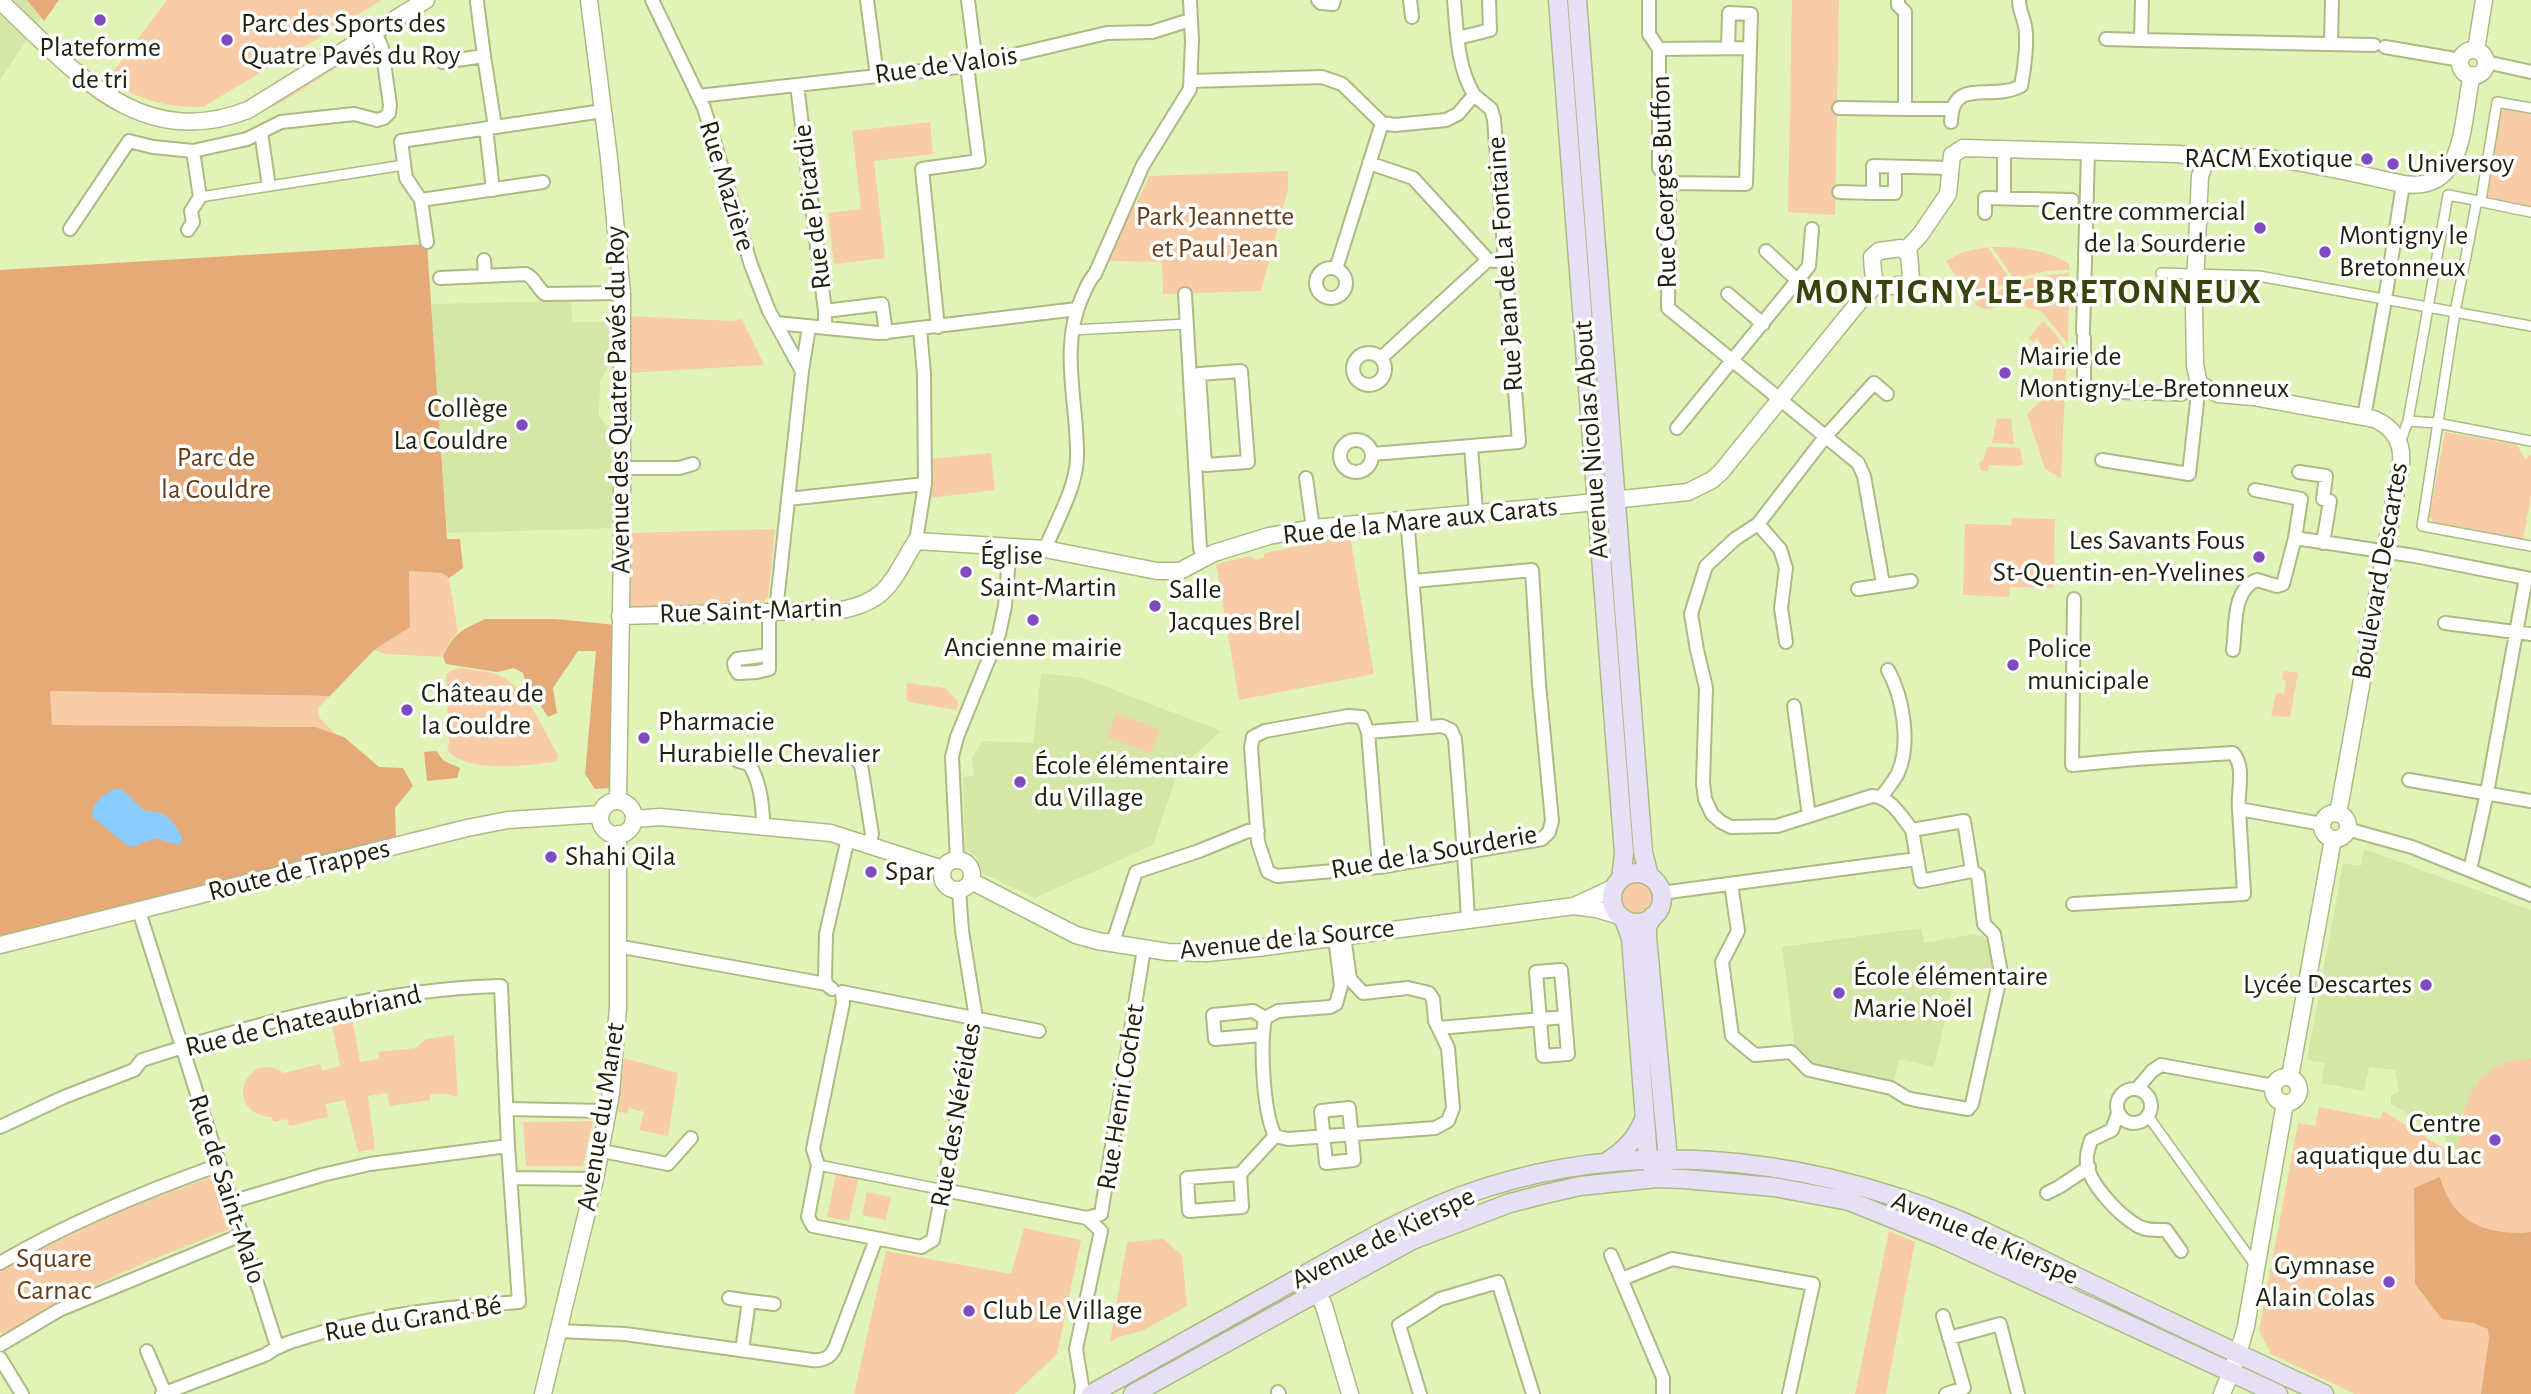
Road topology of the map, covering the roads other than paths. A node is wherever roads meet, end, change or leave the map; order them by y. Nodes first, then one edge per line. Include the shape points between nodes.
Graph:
1 (426, 0) edge
2 (589, 0) edge
3 (652, 0) edge
4 (867, 0) edge
5 (968, 0) edge
6 (1190, 0) edge
7 (1318, 0) edge
8 (1334, 0) edge
9 (1410, 0) edge
10 (1454, 0) edge
11 (1489, 0) edge
12 (1558, 0) edge
13 (1577, 0) edge
14 (1649, 0) edge
15 (1898, 0) edge
16 (2019, 0) edge
17 (2142, 0) edge
18 (2332, 0) edge
19 (2484, 0) edge
20 (0, 1) edge
21 (477, 2) dead end
22 (1412, 17) dead end
23 (1190, 20) junction
24 (375, 32) junction
25 (1458, 38) junction
26 (2106, 39) dead end
27 (2141, 40) junction
28 (2331, 43) junction
29 (1728, 48) junction
30 (1751, 48) junction
31 (1659, 49) junction
32 (484, 56) junction
33 (2481, 56) junction
34 (2461, 60) junction
35 (443, 62) dead end
36 (972, 65) junction
37 (2531, 72) edge
38 (2472, 75) junction
39 (877, 76) junction
40 (1191, 81) junction
41 (797, 85) junction
42 (1474, 95) junction
43 (698, 96) junction
44 (1839, 108) dead end
45 (2531, 108) edge
46 (1905, 109) junction
47 (603, 111) junction
48 (1382, 123) junction
49 (491, 128) junction
50 (261, 132) junction
51 (2004, 148) junction
52 (194, 151) junction
53 (2082, 152) junction
54 (1369, 163) junction
55 (2205, 163) junction
56 (404, 165) junction
57 (1895, 167) junction
58 (1951, 168) junction
59 (268, 180) dead end
60 (543, 182) dead end
61 (1669, 183) junction
62 (2403, 184) junction
63 (493, 190) junction
64 (1839, 192) dead end
65 (1873, 193) junction
66 (200, 197) junction
67 (2004, 198) junction
68 (421, 200) junction
69 (2073, 200) dead end
70 (2481, 200) junction
71 (2531, 212) edge
72 (1985, 213) dead end
73 (69, 229) dead end
74 (1812, 229) dead end
75 (188, 230) dead end
76 (427, 242) dead end
77 (1906, 250) junction
78 (1766, 251) dead end
79 (484, 260) dead end
80 (1488, 260) junction
81 (1504, 262) junction
82 (1336, 269) dead end
83 (2161, 273) dead end
84 (2195, 274) junction
85 (485, 276) junction
86 (440, 278) dead end
87 (1797, 280) junction
88 (1876, 285) junction
89 (622, 293) junction
90 (1185, 294) dead end
91 (1728, 294) dead end
92 (2427, 307) junction
93 (1077, 309) junction
94 (825, 311) junction
95 (2455, 312) junction
96 (776, 323) junction
97 (1186, 324) junction
98 (1763, 324) junction
99 (2531, 326) edge
100 (809, 327) junction
101 (938, 327) junction
102 (825, 328) junction
103 (920, 329) junction
104 (1072, 330) junction
105 (886, 332) junction
106 (1381, 358) dead end
107 (1731, 361) junction
108 (802, 371) junction
109 (1199, 374) joint
110 (2199, 384) junction
111 (1887, 394) dead end
112 (1779, 400) junction
113 (2364, 417) junction
114 (2408, 421) junction
115 (2437, 424) junction
116 (1677, 428) dead end
117 (1825, 437) junction
118 (2531, 441) edge
119 (2399, 443) junction
120 (1471, 446) junction
121 (1373, 454) dead end
122 (2102, 460) dead end
123 (693, 464) dead end
124 (621, 468) junction
125 (2298, 472) dead end
126 (1306, 478) dead end
127 (925, 484) junction
128 (2255, 490) dead end
129 (788, 499) junction
130 (1614, 500) junction
131 (1596, 502) junction
132 (1476, 512) junction
133 (1407, 518) junction
134 (1758, 524) junction
135 (1313, 528) junction
136 (2295, 538) junction
137 (916, 541) junction
138 (2323, 543) junction
139 (1010, 546) junction
140 (2531, 546) edge
141 (1045, 549) junction
142 (2385, 552) junction
143 (1204, 558) junction
144 (2529, 579) edge
145 (1414, 581) junction
146 (1911, 581) dead end
147 (1883, 584) junction
148 (1858, 589) dead end
149 (2074, 599) dead end
150 (773, 612) junction
151 (620, 616) junction
152 (2445, 623) dead end
153 (2516, 632) junction
154 (2531, 634) edge
155 (1786, 642) dead end
156 (2233, 650) dead end
157 (769, 655) dead end
158 (1888, 670) dead end
159 (1794, 706) dead end
160 (1425, 727) junction
161 (1368, 732) junction
162 (849, 751) dead end
163 (738, 761) dead end
164 (2409, 780) dead end
165 (2487, 793) junction
166 (1882, 796) junction
167 (618, 801) junction
168 (2531, 801) edge
169 (2239, 810) junction
170 (601, 814) junction
171 (2338, 814) junction
172 (1809, 816) junction
173 (634, 819) junction
174 (2322, 824) junction
175 (763, 826) junction
176 (2347, 829) junction
177 (1912, 830) junction
178 (1258, 831) junction
179 (618, 834) junction
180 (848, 838) junction
181 (2333, 839) junction
182 (869, 844) junction
183 (1464, 853) junction
184 (1917, 859) junction
185 (950, 864) junction
186 (1379, 867) junction
187 (2470, 870) junction
188 (1972, 871) junction
189 (1649, 876) junction
190 (1618, 883) junction
191 (1731, 884) junction
192 (965, 886) junction
193 (1661, 893) junction
194 (2531, 895) edge
195 (2073, 904) dead end
196 (1574, 906) junction
197 (139, 911) junction
198 (1653, 916) junction
199 (1622, 917) junction
200 (1468, 920) junction
201 (1339, 937) junction
202 (1113, 942) junction
203 (0, 945) edge
204 (617, 946) junction
205 (1144, 949) junction
206 (826, 984) junction
207 (1347, 985) junction
208 (842, 992) junction
209 (1565, 1017) junction
210 (976, 1018) junction
211 (1265, 1018) junction
212 (1540, 1020) junction
213 (1439, 1028) junction
214 (1038, 1031) dead end
215 (1262, 1035) junction
216 (182, 1047) junction
217 (2290, 1077) junction
218 (2274, 1086) junction
219 (2137, 1089) junction
220 (2285, 1102) junction
221 (506, 1109) junction
222 (608, 1111) junction
223 (2118, 1113) junction
224 (1645, 1116) junction
225 (2148, 1116) junction
226 (0, 1127) edge
227 (1352, 1134) junction
228 (1275, 1136) junction
229 (1324, 1136) junction
230 (691, 1138) dead end
231 (508, 1146) junction
232 (602, 1151) junction
233 (1604, 1163) junction
234 (219, 1165) junction
235 (818, 1165) junction
236 (1656, 1166) junction
237 (2088, 1167) junction
238 (1240, 1174) junction
239 (510, 1178) junction
240 (596, 1179) junction
241 (944, 1190) junction
242 (2047, 1193) dead end
243 (231, 1202) junction
244 (1087, 1219) junction
245 (241, 1235) junction
246 (876, 1239) junction
247 (2181, 1251) dead end
248 (1611, 1255) dead end
249 (0, 1263) edge
250 (2255, 1265) junction
251 (1308, 1273) junction
252 (1622, 1279) junction
253 (1319, 1290) junction
254 (729, 1298) dead end
255 (750, 1301) junction
256 (774, 1304) dead end
257 (2101, 1313) junction
258 (1942, 1316) dead end
259 (559, 1331) junction
260 (1949, 1338) junction
261 (0, 1345) edge
262 (277, 1346) junction
263 (743, 1350) junction
264 (147, 1351) dead end
265 (2238, 1354) junction
266 (0, 1358) edge
267 (2231, 1374) junction
268 (163, 1393) edge
269 (22, 1394) edge
270 (532, 1394) edge
271 (543, 1394) edge
272 (1081, 1394) edge
273 (1091, 1394) edge
274 (1133, 1394) edge
275 (1350, 1394) edge
276 (1420, 1394) edge
277 (1533, 1394) edge
278 (1663, 1394) edge
279 (1789, 1394) edge
280 (1946, 1394) edge
281 (2018, 1394) edge
282 (2222, 1394) edge
283 (2278, 1394) edge
284 (2304, 1394) edge
285 (2324, 1394) edge

1 - 24 street
2 - 47 street, Avenue des Quatre Pavés du Roy
3 - 43 street, Rue Mazière
4 - 39 street
5 - 36 street
6 - 23 street
7 - 8 street via 1333,4
9 - 22 street
10 - 25 street, Rue Jean de La Fontaine
11 - 25 street via 1490,30
12 - 131 main road, Avenue Nicolas About
13 - 130 main road, Avenue Nicolas About
14 - 31 street, Rue Georges Buffon via 1649,34
15 - 46 street via 1905,12
16 - 46 street via 2025,24 2021,86 2008,93 1966,93 1957,98 1951,116
17 - 27 street
18 - 28 street
19 - 33 street
20 - 24 street via 105,95 137,112 184,121 219,119 248,110
21 - 32 street
23 - 36 street, Rue de Valois via 1152,32 1107,33
23 - 40 street
24 - 50 street via 382,48 390,105 384,118 354,114 310,118 281,122
25 - 42 street, Rue Jean de La Fontaine via 1465,80
26 - 27 street
27 - 28 street
28 - 34 street
29 - 30 street
29 - 30 street via 1729,13 1751,14
29 - 31 street
30 - 61 street via 1746,184
31 - 61 street, Rue Georges Buffon via 1659,168
32 - 35 street
32 - 49 street
33 - 34 street via 2466,52
33 - 37 street
33 - 38 street via 2483,71
34 - 38 street via 2462,68
36 - 39 street, Rue de Valois
36 - 101 street via 979,161 922,169
38 - 62 street via 2450,169 2431,184
39 - 41 street, Rue de Valois
40 - 48 street via 1322,77 1342,84
40 - 93 street via 1187,97 1143,165
41 - 43 street, Rue de Valois
41 - 94 street, Rue de Picardie
42 - 48 street via 1458,114 1446,120
42 - 81 street, Rue Jean de La Fontaine via 1491,109 1494,119
43 - 96 street, Rue Mazière via 751,265
44 - 46 street
45 - 70 street via 2497,102
47 - 49 street
47 - 89 street, Avenue des Quatre Pavés du Roy
48 - 54 street
49 - 56 street via 401,141
49 - 63 street
50 - 52 street
50 - 59 street
51 - 53 street
51 - 58 street via 1963,148 1952,155
51 - 67 street
52 - 66 street
52 - 73 street via 129,141
53 - 55 street via 2178,154
53 - 110 street via 2084,381 2089,391 2181,394
54 - 80 street via 1413,177
54 - 82 street
55 - 62 street via 2224,156 2286,160
55 - 84 street
56 - 66 street
56 - 68 street via 406,178
57 - 58 street
57 - 65 street via 1895,193
57 - 65 street via 1874,166
58 - 77 street via 1948,194
60 - 63 street
61 - 107 street, Rue Georges Buffon via 1668,308
62 - 113 street
63 - 68 street
64 - 65 street
66 - 75 street via 191,211 193,222
67 - 69 street
67 - 72 street via 1985,198
68 - 76 street
70 - 71 street
70 - 92 street via 2448,195
70 - 95 street via 2476,205
74 - 87 street via 1809,266
77 - 88 street via 1879,251 1872,257
77 - 88 street via 1908,284
78 - 87 street
79 - 85 street
80 - 81 street
80 - 106 street
81 - 120 street, Rue Jean de La Fontaine via 1520,448
83 - 84 street
84 - 92 street via 2259,276
84 - 110 street
85 - 86 street
85 - 89 street via 526,274 545,294
87 - 98 street
88 - 112 street, Rue de la Mare aux Carats
89 - 124 street, Avenue des Quatre Pavés du Roy
90 - 97 street
91 - 98 street
92 - 95 street
92 - 114 street
93 - 101 street
93 - 104 street
94 - 102 street, Rue de Picardie
94 - 105 street via 882,304
95 - 99 street
95 - 115 street
96 - 100 street
96 - 108 street, Rue Mazière
97 - 104 street
97 - 143 street
98 - 107 street
100 - 102 street
100 - 108 street
101 - 103 street
102 - 105 street
103 - 105 street
103 - 127 street
104 - 141 street via 1077,460
107 - 112 street, Rue Georges Buffon
107 - 116 street
108 - 129 street
109 - 109 street via 1241,371 1248,462 1205,465
110 - 113 street, Boulevard Descartes via 2218,394
110 - 122 street via 2189,474
111 - 117 street via 1874,383
112 - 117 street, Rue Georges Buffon
112 - 130 street, Rue de la Mare aux Carats via 1713,480 1688,492
113 - 119 street, Boulevard Descartes via 2385,425
114 - 115 street
114 - 119 street
115 - 118 street
115 - 140 street via 2422,526
117 - 134 street
117 - 147 street, Rue Georges Buffon via 1858,463 1864,476
119 - 142 street, Boulevard Descartes via 2401,463
120 - 121 street, Rue Jean de La Fontaine
120 - 132 street
123 - 124 street
124 - 151 street, Avenue des Quatre Pavés du Roy
125 - 138 street via 2326,476 2323,499 2330,501
126 - 135 street
127 - 129 street
127 - 137 street
128 - 136 street via 2301,499
129 - 150 street
130 - 131 street, Rue de la Mare aux Carats
130 - 189 main road, Avenue Nicolas About via 1643,852
131 - 132 street, Rue de la Mare aux Carats
131 - 190 main road, Avenue Nicolas About via 1624,853
132 - 133 street, Rue de la Mare aux Carats
133 - 135 street, Rue de la Mare aux Carats
133 - 145 street
134 - 155 street via 1780,549 1786,568 1781,608
134 - 172 street via 1735,538 1706,566 1691,614 1706,688 1705,799 1712,814 1731,827 1777,826
135 - 143 street, Rue de la Mare aux Carats via 1269,536
136 - 138 street
136 - 156 street via 2283,584 2257,580 2239,597
137 - 139 street, Rue de la Mare aux Carats
137 - 150 street, Rue Saint-Martin via 892,582 860,606
138 - 142 street
139 - 141 street, Rue de la Mare aux Carats
139 - 185 street via 999,634 952,757
141 - 143 street, Rue de la Mare aux Carats via 1157,571 1180,571
142 - 144 street
142 - 171 street, Boulevard Descartes
144 - 153 street
145 - 160 street
145 - 183 street, Rue de la Sourderie via 1532,570 1552,821 1542,839
146 - 147 street
147 - 148 street
149 - 169 street via 2072,765 2233,754 2239,768
150 - 151 street, Rue Saint-Martin
150 - 157 street
151 - 167 street, Avenue des Quatre Pavés du Roy
152 - 153 street
153 - 154 street
153 - 165 street
158 - 166 street via 1897,686 1904,726 1898,773
159 - 172 street
160 - 161 street
160 - 183 street via 1442,726 1451,730 1455,739
161 - 178 street via 1362,717 1348,716 1253,737
161 - 186 street
162 - 182 street via 861,765 872,834
163 - 175 street via 755,772
164 - 165 street
165 - 168 street
165 - 187 street
166 - 172 street
166 - 177 street
167 - 170 street via 609,803
167 - 173 street via 628,805
169 - 174 street
169 - 195 street via 2244,894
170 - 179 street via 604,828
170 - 197 street, Route de Trappes via 508,820 467,828
171 - 174 street via 2326,817
171 - 176 street via 2347,821
173 - 175 street
173 - 179 street via 627,831
174 - 181 street via 2325,836
175 - 180 street
176 - 181 street via 2344,836
176 - 187 street
177 - 184 street
177 - 188 street via 1964,821
178 - 186 street, Rue de la Sourderie via 1261,855 1272,875
178 - 202 street via 1136,872
179 - 204 street, Avenue du Manet
180 - 182 street
180 - 206 street via 826,934
181 - 217 street
182 - 185 street
183 - 186 street, Rue de la Sourderie
183 - 200 street
184 - 188 street via 1921,881
184 - 191 street
185 - 192 street via 970,866
185 - 192 street via 945,884 954,890
187 - 194 street
188 - 191 street via 1978,875 1984,924 1994,934 2001,973 1968,1109 1916,1100 1891,1088 1809,1070 1791,1052 1755,1055 1732,1036 1722,962 1738,932
189 - 190 main road via 1635,873
189 - 193 main road, Avenue Nicolas About
190 - 196 street, Avenue de la Source
190 - 199 main road, Avenue Nicolas About via 1612,902
191 - 193 street
192 - 202 street, Avenue de la Source via 1076,935
192 - 210 street, Rue des Néréides via 962,931
193 - 198 main road
196 - 199 street, Avenue de la Source
196 - 200 street, Avenue de la Source
197 - 203 street, Route de Trappes
197 - 216 street, Rue de Saint-Malo
198 - 199 main road via 1639,923
198 - 236 main road via 1647,937
199 - 224 main road, Avenue Nicolas About via 1631,938
200 - 201 street, Avenue de la Source
201 - 205 street, Avenue de la Source via 1207,953
201 - 207 street via 1350,979
202 - 205 street, Avenue de la Source
204 - 206 street
204 - 222 street, Avenue du Manet via 617,1040
205 - 244 street, Rue Henri Cochet via 1105,1202 1101,1214
206 - 208 street
207 - 211 street via 1330,1007 1278,1012
207 - 213 street via 1363,993 1408,988 1429,993
208 - 210 street
208 - 235 street via 813,1149
209 - 212 street
209 - 212 street via 1568,1054 1543,1056
209 - 212 street via 1561,970 1536,972
210 - 214 street
210 - 241 street, Rue des Néréides
211 - 215 street
211 - 215 street via 1253,1011 1213,1015 1215,1039
212 - 213 street
213 - 227 street via 1448,1048 1453,1108 1448,1121 1435,1128
215 - 228 street via 1269,1123
216 - 221 street, Rue de Chateaubriand via 339,1007 413,993 501,986
216 - 226 street, Rue de Chateaubriand via 142,1060 134,1070
216 - 234 street, Rue de Saint-Malo
217 - 218 street
217 - 220 street via 2299,1093
218 - 219 street via 2161,1065
218 - 220 street via 2276,1097
219 - 223 street via 2120,1095
219 - 225 street via 2150,1098
220 - 250 street
221 - 222 street
221 - 231 street, Rue de Chateaubriand
222 - 232 street, Avenue du Manet
223 - 225 street via 2131,1123
223 - 237 street via 2112,1130 2091,1140
224 - 233 main road via 1626,1150
224 - 236 main road, Avenue Nicolas About
225 - 250 street
227 - 229 street
227 - 229 street via 1349,1108 1321,1111
227 - 229 street via 1354,1160 1326,1163
228 - 229 street
228 - 238 street
230 - 232 street via 668,1164
231 - 239 street, Rue du Grand Bé
231 - 243 street via 370,1164
232 - 240 street, Avenue du Manet
233 - 236 main road, Avenue de Kierspe
233 - 251 main road, Avenue de Kierspe via 1553,1170 1462,1196
234 - 243 street, Rue de Saint-Malo
234 - 249 street via 76,1221
235 - 241 street
235 - 246 street, Rue des Néréides via 809,1222
236 - 253 main road, Avenue de Kierspe via 1533,1188 1510,1203 1412,1240
236 - 257 main road, Avenue de Kierspe via 1684,1178 1774,1187 1849,1202 1941,1238
236 - 265 main road, Avenue de Kierspe via 1778,1168 1855,1184 1955,1219
237 - 242 street
237 - 247 street via 2092,1181 2110,1201 2138,1226 2166,1230
238 - 238 street via 1242,1207 1189,1211 1187,1178
239 - 240 street
239 - 262 street, Rue du Grand Bé via 519,1302 390,1317
240 - 259 street, Avenue du Manet
241 - 244 street
241 - 246 street, Rue des Néréides via 933,1240 921,1247
243 - 245 street, Rue de Saint-Malo
244 - 272 street, Rue Henri Cochet via 1101,1231 1076,1349
245 - 261 street via 59,1310
245 - 262 street, Rue de Saint-Malo
246 - 263 street via 832,1355 816,1360
248 - 252 street
250 - 265 street
251 - 253 street
251 - 273 main road, Avenue de Kierspe
252 - 278 street via 1663,1378
252 - 279 street via 1672,1259 1813,1284
253 - 274 main road, Avenue de Kierspe
253 - 275 street
254 - 255 street
255 - 256 street
255 - 263 street
257 - 265 main road via 2137,1321 2221,1358
257 - 267 main road, Avenue de Kierspe
258 - 260 street
259 - 263 street via 625,1334
259 - 270 street
259 - 271 street, Avenue du Manet
260 - 280 street via 1964,1388
260 - 281 street via 2000,1324
262 - 268 street, Rue du Grand Bé via 265,1355
264 - 268 street
265 - 267 street
265 - 285 main road, Avenue de Kierspe
266 - 269 street
267 - 282 street
267 - 283 main road, Avenue de Kierspe
267 - 284 main road via 2250,1369
276 - 277 street via 1399,1325 1440,1299 1498,1282

